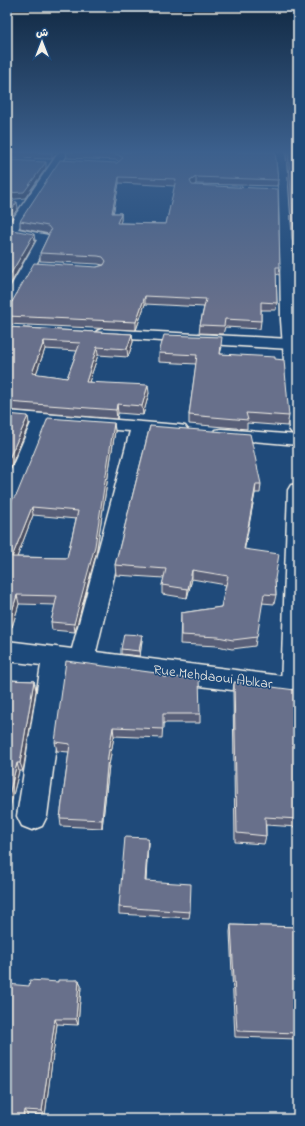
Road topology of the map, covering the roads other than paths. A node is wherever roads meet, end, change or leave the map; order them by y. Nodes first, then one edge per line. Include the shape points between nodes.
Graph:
1 (30, 204) edge
2 (285, 205) edge
3 (9, 232) edge
4 (29, 265) junction
5 (44, 266) edge
6 (7, 306) edge
7 (86, 333) edge
8 (290, 344) junction
9 (295, 366) edge
10 (7, 416) edge
11 (42, 418) junction
12 (140, 427) junction
13 (298, 429) edge
14 (298, 440) edge
15 (298, 490) edge
16 (7, 502) edge
17 (297, 554) edge
18 (7, 651) edge
19 (55, 657) junction
20 (82, 660) junction
21 (296, 687) edge
22 (32, 816) dead end

1 - 3 street
2 - 8 street
3 - 4 street via 44,238
4 - 5 street
4 - 6 street
7 - 8 street
8 - 9 street
9 - 13 street
10 - 11 street
11 - 12 street
11 - 16 street
12 - 14 street
12 - 20 street
15 - 17 street, Rue Mehdaoui Ablkar
17 - 21 street, Rue Mehdaoui Ablkar
18 - 19 street, Rue Mehdaoui Ablkar
19 - 20 street, Rue Mehdaoui Ablkar
19 - 22 street
20 - 21 street, Rue Mehdaoui Ablkar

